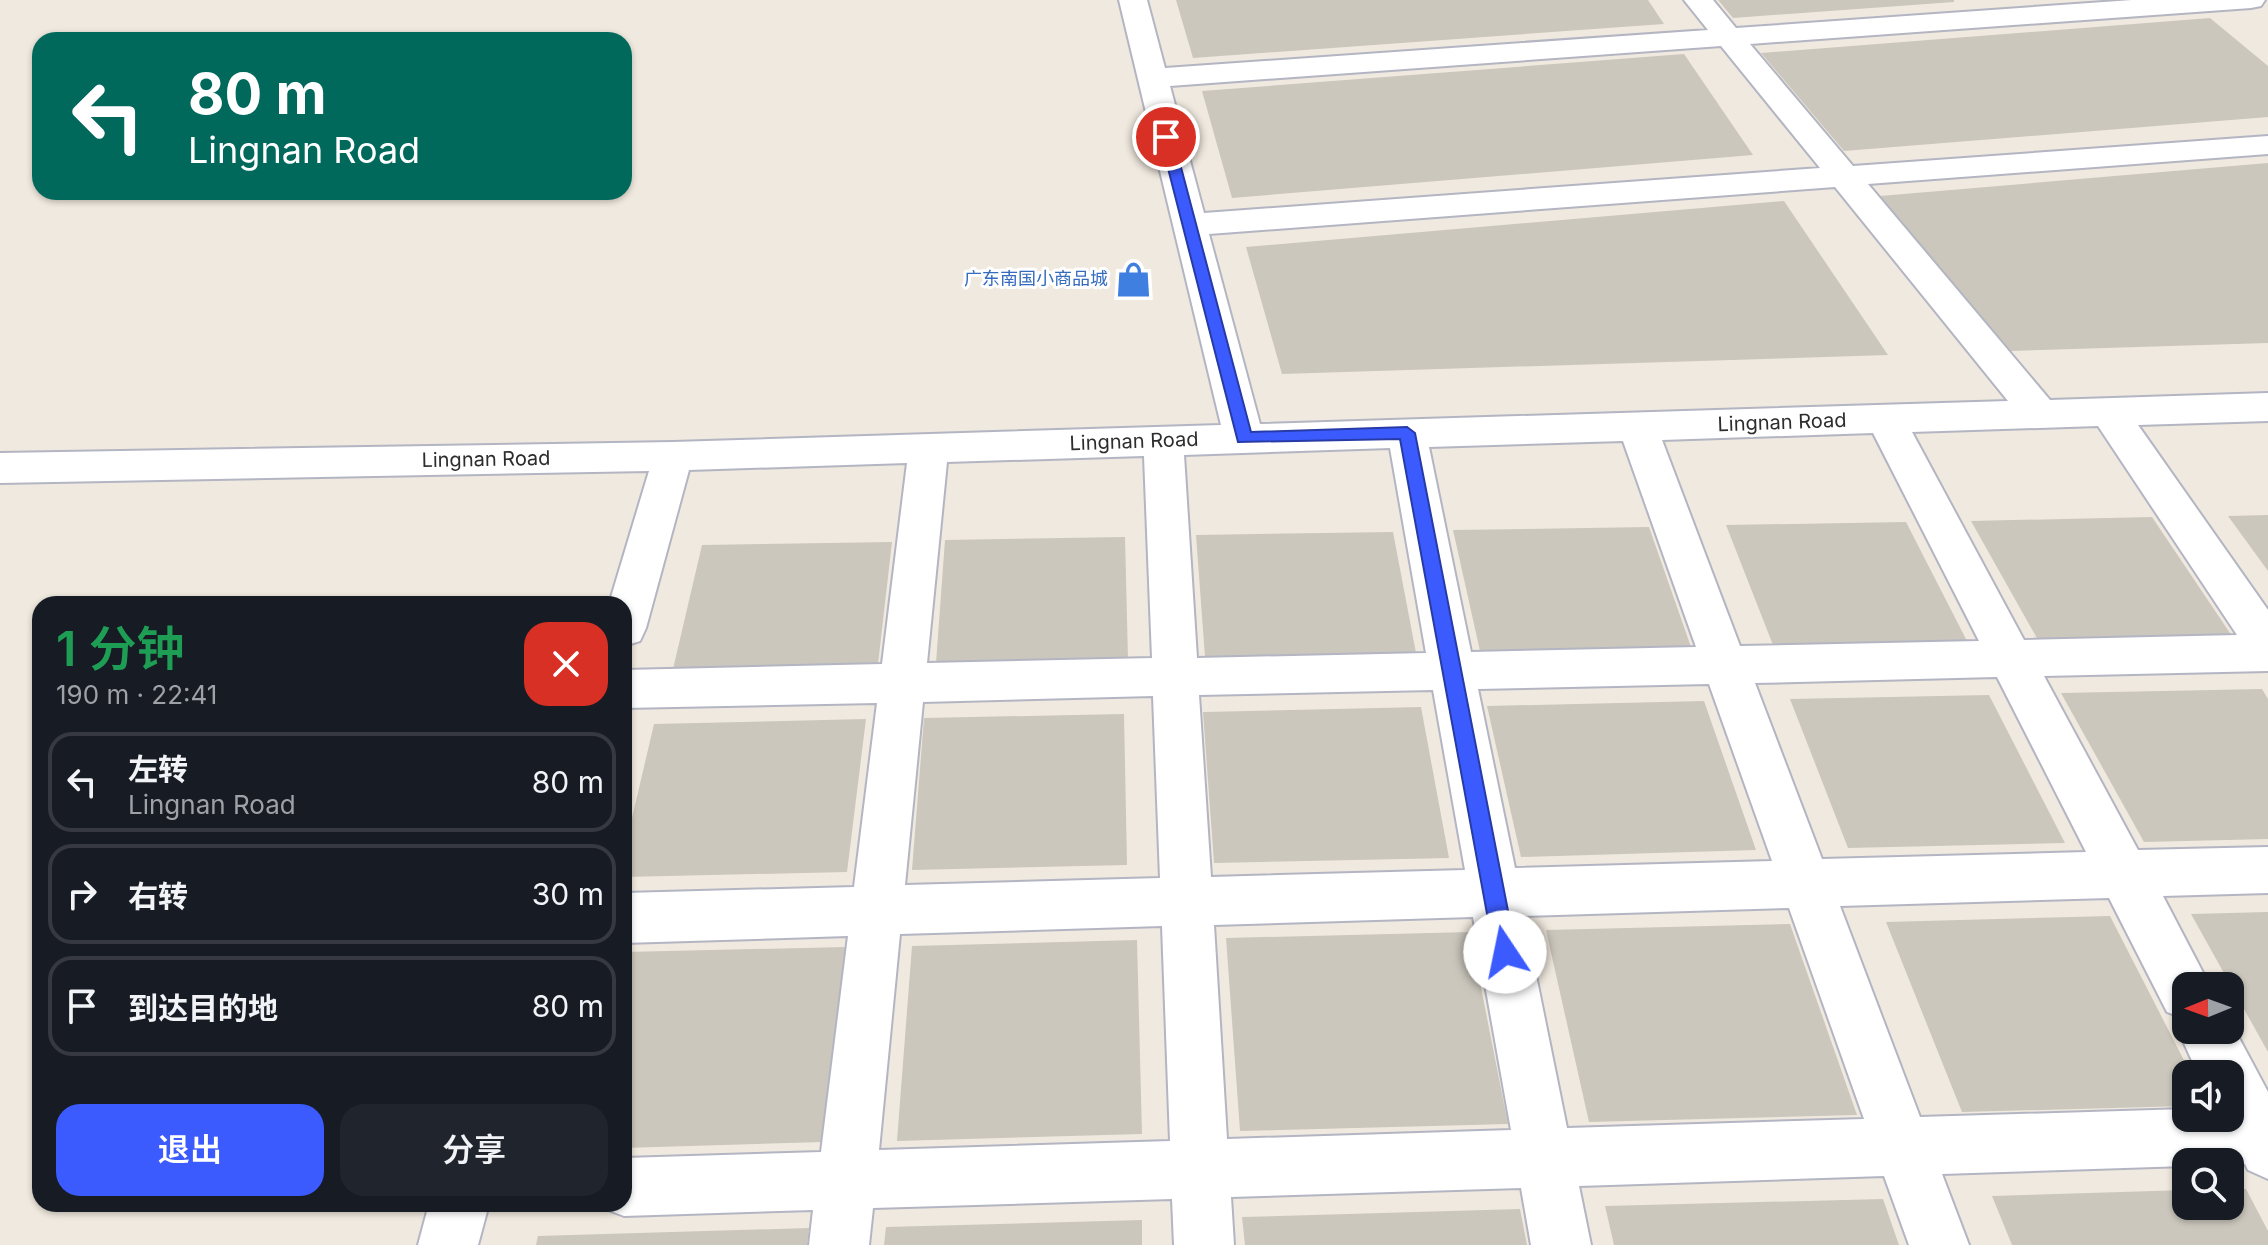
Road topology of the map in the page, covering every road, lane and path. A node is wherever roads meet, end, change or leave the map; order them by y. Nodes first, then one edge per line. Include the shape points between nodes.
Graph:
1 (1133, 0) edge
2 (1698, 0) edge
3 (2241, 7) edge
4 (1729, 37) junction
5 (1152, 78) junction
6 (2268, 145) edge
7 (1843, 177) junction
8 (1189, 225) junction
9 (2268, 407) edge
10 (2108, 411) junction
11 (2040, 414) junction
12 (1885, 418) junction
13 (1637, 426) junction
14 (1407, 433) junction
15 (1244, 438) junction
16 (1163, 440) junction
17 (929, 448) junction
18 (673, 456) junction
19 (0, 468) edge
20 (632, 600) edge
21 (2268, 645) edge
22 (2268, 653) edge
23 (2011, 659) junction
24 (1725, 665) junction
25 (1452, 671) junction
26 (1175, 677) junction
27 (903, 683) junction
28 (632, 689) edge
29 (2268, 870) edge
30 (2124, 875) junction
31 (1806, 884) junction
32 (1494, 893) junction
33 (1187, 902) junction
34 (877, 911) junction
35 (632, 918) edge
36 (2175, 972) edge
37 (2244, 1103) edge
38 (2265, 1140) edge
39 (1903, 1147) junction
40 (1544, 1158) junction
41 (1200, 1169) junction
42 (847, 1179) junction
43 (632, 1187) edge
44 (457, 1212) edge
45 (448, 1245) edge
46 (839, 1245) edge
47 (1204, 1245) edge
48 (1561, 1245) edge
49 (1939, 1245) edge

1 - 5 street
2 - 4 street
3 - 4 street
4 - 5 street
4 - 7 street
5 - 8 street
6 - 7 street
7 - 8 street
7 - 11 street
8 - 15 street
9 - 10 street, Lingnan Road
10 - 11 street, Lingnan Road
10 - 21 street
11 - 12 street, Lingnan Road
12 - 13 street, Lingnan Road
12 - 23 street
13 - 14 street, Lingnan Road
13 - 24 street
14 - 15 street, Lingnan Road
14 - 25 street
15 - 16 street, Lingnan Road
16 - 17 street, Lingnan Road
16 - 26 street
17 - 18 street, Lingnan Road
17 - 27 street
18 - 19 street, Lingnan Road
18 - 20 street
22 - 23 street
23 - 24 street
23 - 30 street
24 - 25 street
24 - 31 street
25 - 26 street
25 - 32 street
26 - 27 street
26 - 33 street
27 - 28 street
27 - 34 street
29 - 30 street
30 - 31 street
30 - 36 street
31 - 32 street
31 - 39 street
32 - 33 street
32 - 40 street
33 - 34 street
33 - 41 street
34 - 35 street
34 - 42 street
37 - 38 street
38 - 39 street
39 - 40 street
39 - 49 street
40 - 41 street
40 - 48 street
41 - 42 street
41 - 47 street
42 - 43 street
42 - 46 street
44 - 45 street

